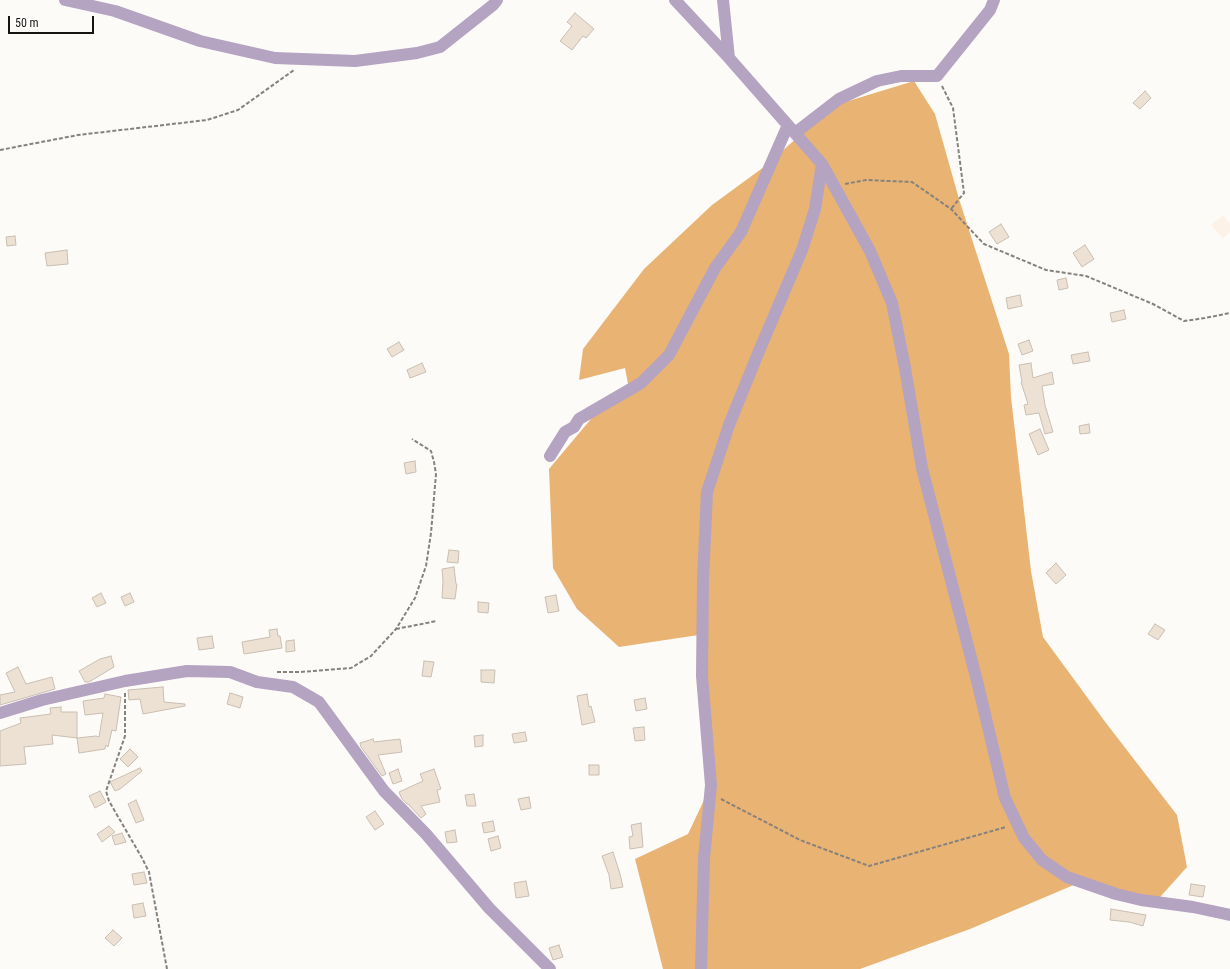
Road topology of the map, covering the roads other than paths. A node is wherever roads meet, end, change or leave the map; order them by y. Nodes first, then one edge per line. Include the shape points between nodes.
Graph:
1 (65, 0) edge
2 (497, 0) edge
3 (723, 0) edge
4 (994, 0) edge
5 (676, 1) edge
6 (729, 58) junction
7 (791, 129) junction
8 (822, 164) junction
9 (550, 456) dead end
10 (0, 713) edge
11 (1230, 915) edge
12 (550, 969) edge
13 (701, 969) edge

1 - 2 street via 115,11 200,41 275,58 355,61 417,53 440,47
3 - 6 street
4 - 7 street via 990,10 937,76 901,76 877,81 839,99
5 - 6 street
6 - 7 street
7 - 8 street
7 - 9 street via 741,232 715,268 669,355 641,382 579,419 574,427 565,432
8 - 11 street via 870,251 892,303 922,468 978,685 1004,798 1024,838 1042,860 1067,877 1116,894
8 - 13 street via 815,208 802,250 728,425 707,492 702,676 711,785 704,858
10 - 12 street via 42,700 125,681 187,671 230,672 257,682 293,687 319,702 384,791 426,834 489,908

